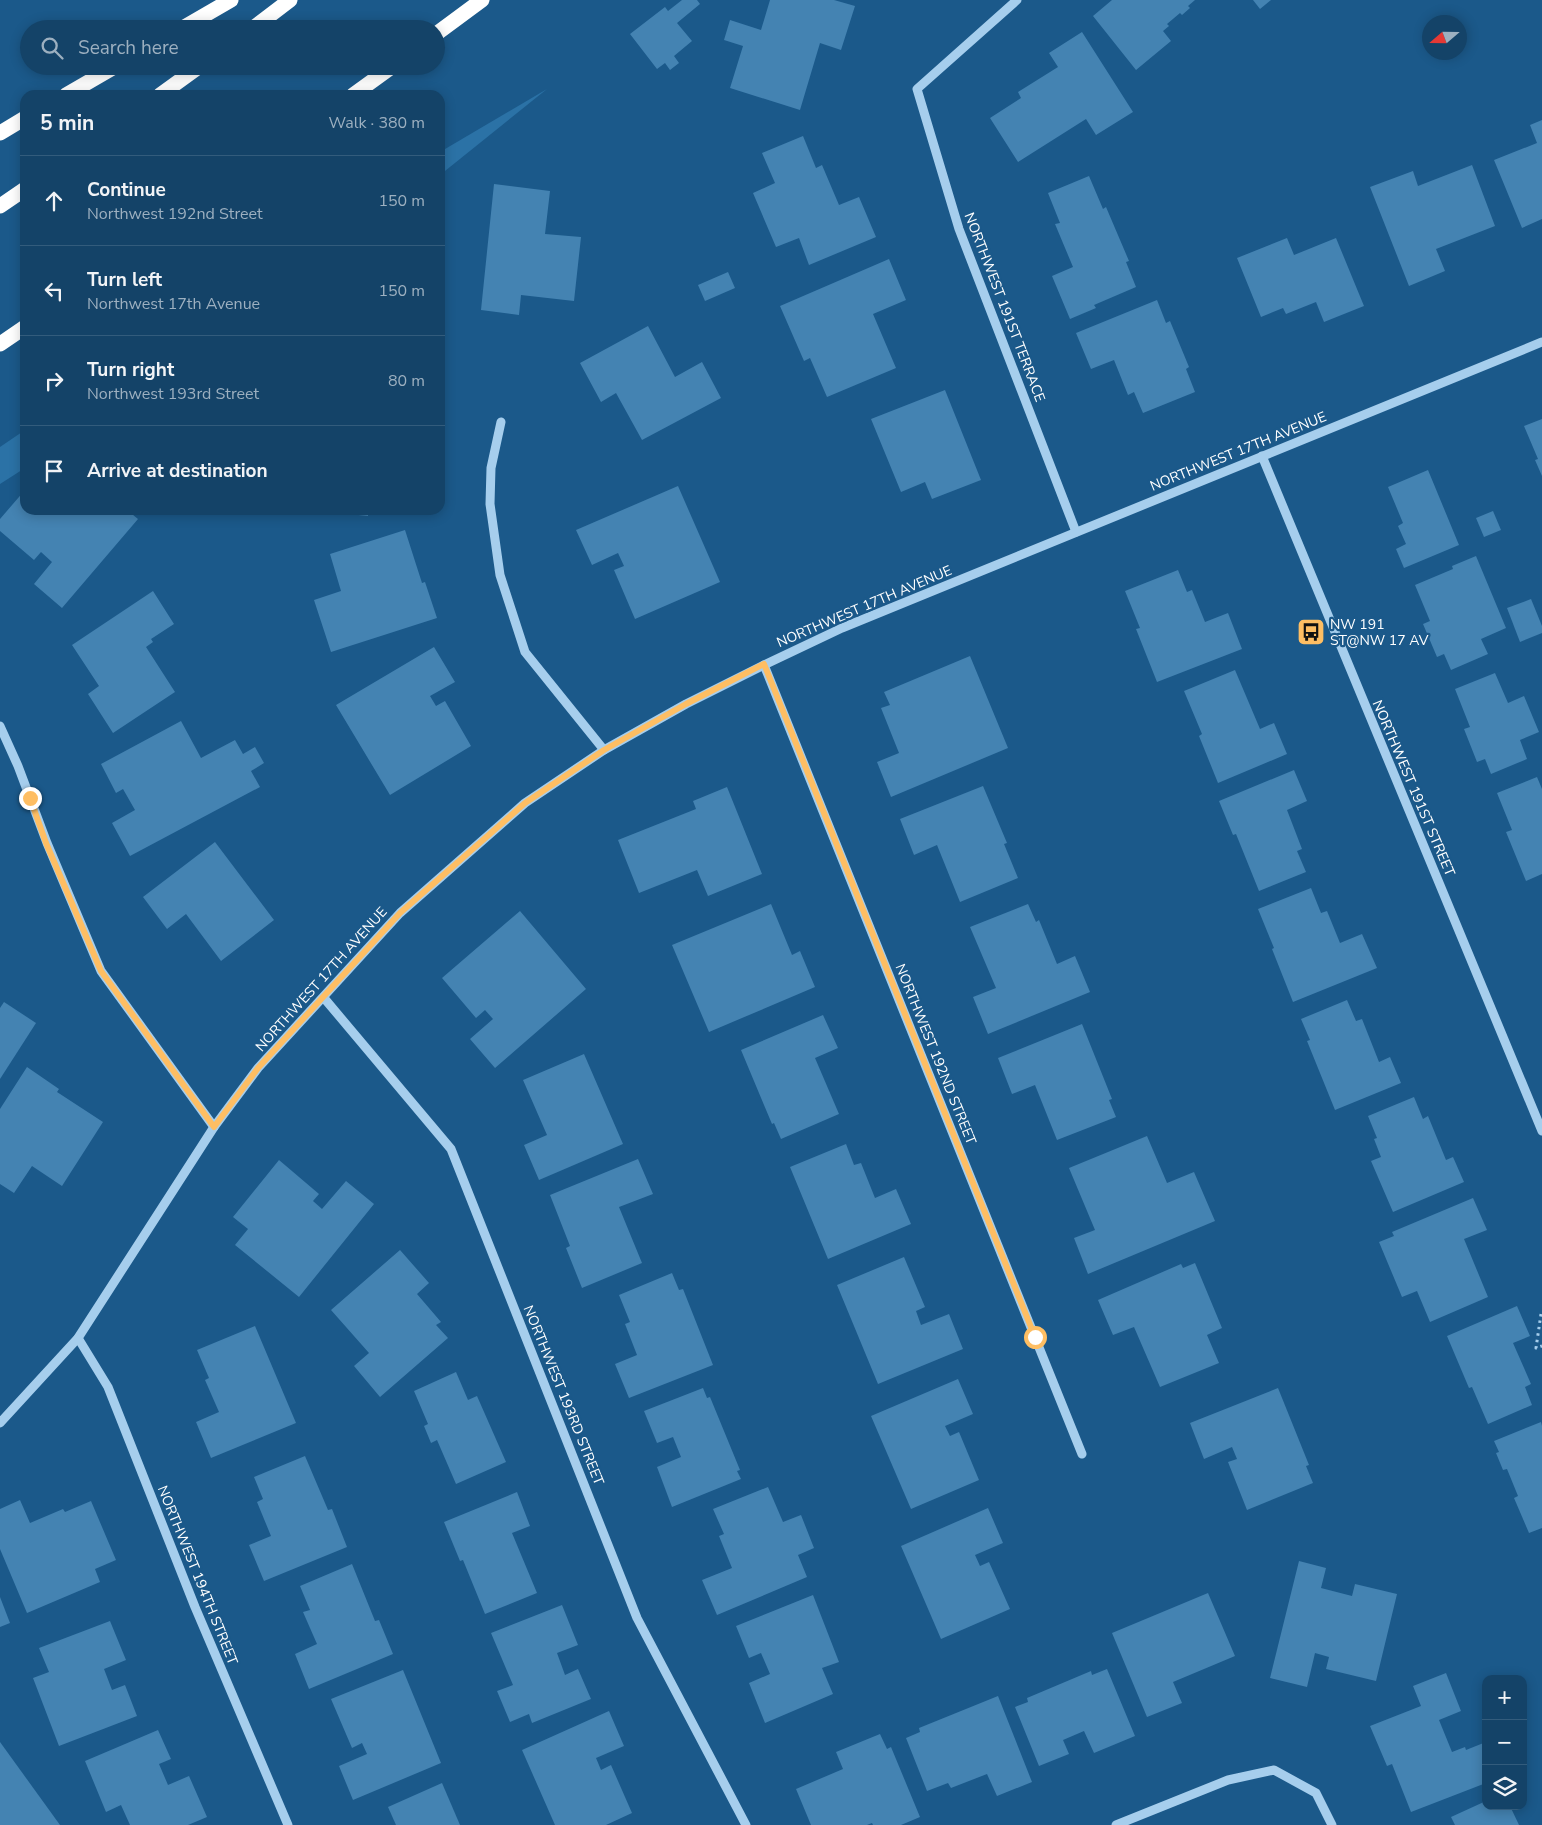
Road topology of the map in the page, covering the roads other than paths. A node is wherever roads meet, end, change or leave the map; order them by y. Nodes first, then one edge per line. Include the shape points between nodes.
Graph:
1 (231, 0) edge
2 (290, 0) edge
3 (482, 0) edge
4 (1017, 0) edge
5 (197, 20) edge
6 (264, 20) edge
7 (445, 27) edge
8 (100, 75) edge
9 (188, 75) edge
10 (381, 75) edge
11 (75, 90) edge
12 (167, 90) edge
13 (360, 90) edge
14 (20, 121) edge
15 (0, 133) edge
16 (20, 192) edge
17 (0, 206) edge
18 (20, 330) edge
19 (1542, 342) edge
20 (0, 344) edge
21 (501, 422) dead end
22 (1262, 456) junction
23 (1076, 532) junction
24 (764, 664) junction
25 (0, 726) edge
26 (604, 750) junction
27 (324, 998) junction
28 (214, 1127) junction
29 (1542, 1131) edge
30 (78, 1338) junction
31 (0, 1422) edge
32 (1082, 1454) dead end
33 (288, 1825) edge
34 (746, 1825) edge
35 (1116, 1825) edge
36 (1332, 1825) edge

1 - 5 highway
2 - 6 highway
3 - 7 highway
4 - 23 street, NORTHWEST 191ST TERRACE via 917,89 959,229
8 - 11 highway
9 - 12 highway
10 - 13 highway
14 - 15 highway
16 - 17 highway
18 - 20 highway
19 - 22 street, NORTHWEST 17TH AVENUE
21 - 26 street via 491,468 490,504 500,575 525,652
22 - 23 street, NORTHWEST 17TH AVENUE
22 - 29 street, NORTHWEST 191ST STREET
23 - 24 street, NORTHWEST 17TH AVENUE via 842,628
24 - 26 street, NORTHWEST 17TH AVENUE
24 - 32 street, NORTHWEST 192ND STREET
25 - 28 street via 101,971
26 - 27 street, NORTHWEST 17TH AVENUE via 525,803 400,913
27 - 28 street, NORTHWEST 17TH AVENUE via 258,1068
27 - 34 street, NORTHWEST 193RD STREET via 451,1149 637,1618
28 - 30 street, NORTHWEST 17TH AVENUE
30 - 31 street, NORTHWEST 17TH AVENUE
30 - 33 street, NORTHWEST 194TH STREET via 108,1387 195,1607
35 - 36 street via 1228,1780 1274,1770 1316,1793

